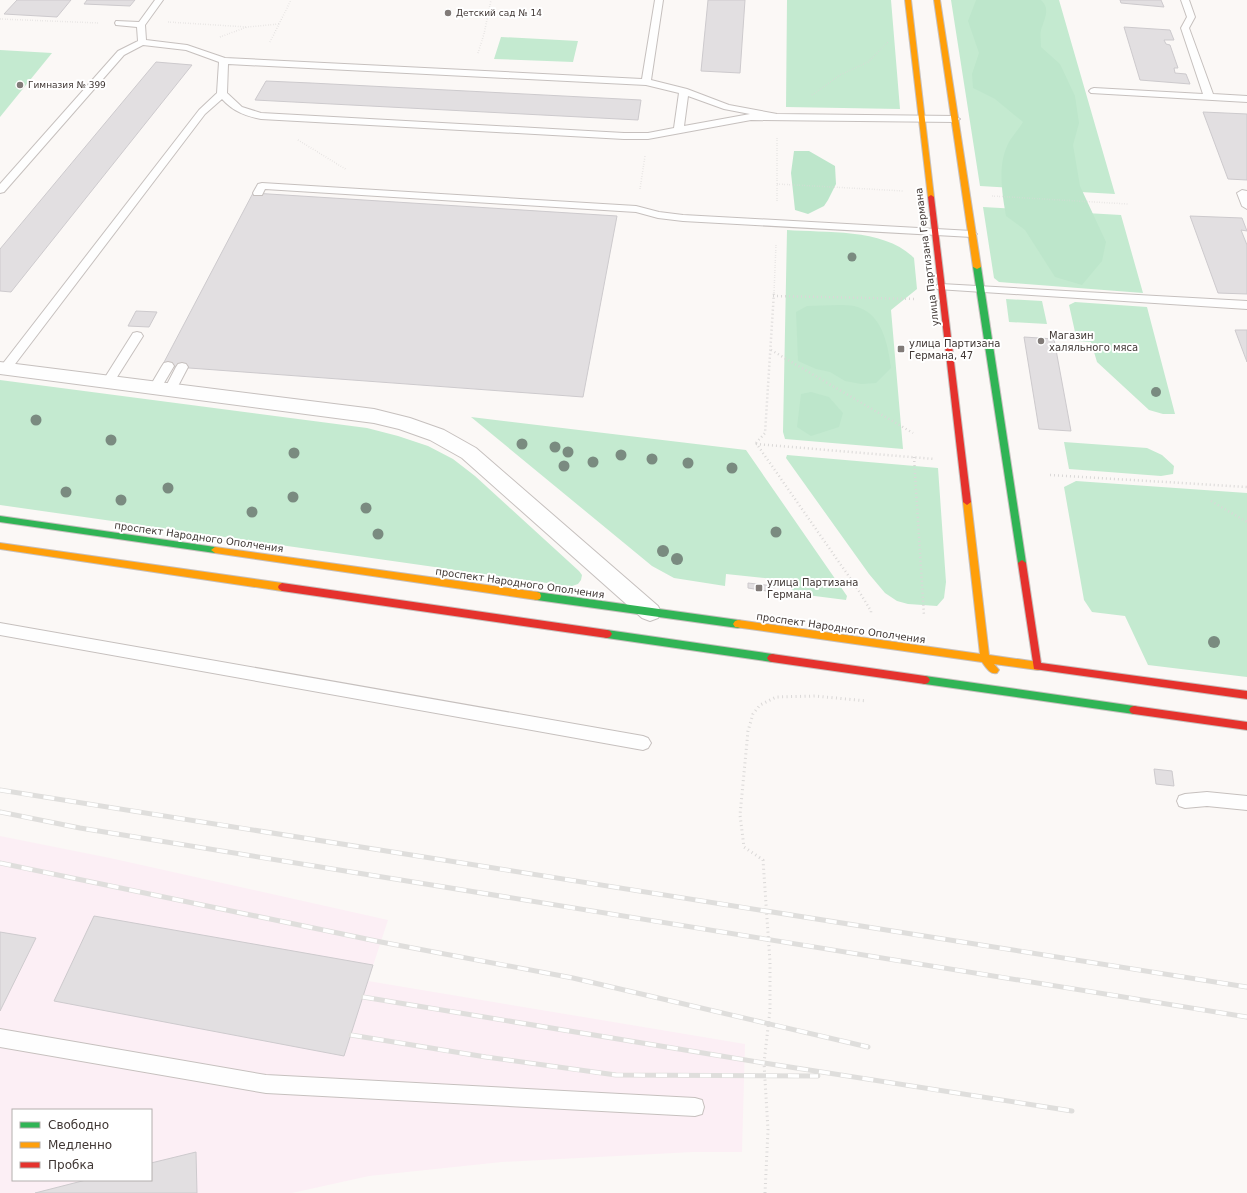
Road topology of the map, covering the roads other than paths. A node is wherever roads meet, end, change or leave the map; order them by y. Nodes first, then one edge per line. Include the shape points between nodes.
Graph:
1 (158, 0) edge
2 (659, 0) edge
3 (908, 0) edge
4 (937, 0) edge
5 (1185, 0) edge
6 (142, 22) junction
7 (119, 23) road end
8 (142, 42) junction
9 (224, 61) junction
10 (646, 82) junction
11 (684, 91) junction
12 (1094, 91) dead end
13 (222, 94) junction
14 (1209, 97) junction
15 (1247, 99) edge
16 (777, 117) junction
17 (922, 117) junction
18 (955, 119) junction
19 (679, 129) junction
20 (0, 190) edge
21 (258, 193) dead end
22 (1247, 194) edge
23 (1247, 206) edge
24 (935, 232) junction
25 (972, 234) junction
26 (941, 287) junction
27 (980, 289) junction
28 (1247, 306) edge
29 (137, 336) dead end
30 (168, 366) dead end
31 (182, 367) dead end
32 (3, 369) edge
33 (108, 382) junction
34 (163, 389) junction
35 (0, 520) edge
36 (0, 546) edge
37 (650, 612) junction
38 (0, 629) edge
39 (985, 659) junction
40 (1037, 666) junction
41 (1012, 693) junction
42 (1247, 695) edge
43 (1247, 726) edge
44 (643, 743) dead end
45 (1185, 801) dead end
46 (1247, 803) edge
47 (0, 1038) edge
48 (694, 1107) dead end

1 - 6 lane
2 - 10 lane
3 - 17 main road, улица Партизана Германа
4 - 18 main road
5 - 14 lane via 1191,17 1185,28
6 - 7 lane
6 - 8 lane
8 - 9 lane via 187,48
8 - 20 lane via 120,53
9 - 10 lane
9 - 13 lane
10 - 11 lane
11 - 16 lane via 727,107
11 - 19 lane
12 - 14 lane
13 - 19 lane via 245,114 261,116 624,136 648,136
13 - 32 lane via 202,112
14 - 15 lane
16 - 17 lane
16 - 19 lane via 744,118
17 - 18 lane
17 - 24 main road, улица Партизана Германа
18 - 25 main road
21 - 24 lane via 262,186 636,209 683,218
22 - 23 lane via 1242,194
24 - 25 lane
24 - 26 main road, улица Партизана Германа
25 - 27 main road
26 - 27 lane
26 - 39 main road, улица Партизана Германа
27 - 28 lane
27 - 40 main road
29 - 33 lane
30 - 34 lane
31 - 34 lane
32 - 33 street
33 - 34 street
34 - 37 street via 374,416 437,435 469,453
35 - 37 main road, проспект Народного Ополчения
36 - 41 main road
37 - 39 main road, проспект Народного Ополчения
38 - 44 lane
39 - 40 main road, проспект Народного Ополчения
39 - 41 main road
40 - 41 main road
40 - 42 main road, проспект Народного Ополчения
41 - 43 main road
45 - 46 lane via 1207,799
47 - 48 lane via 266,1084

